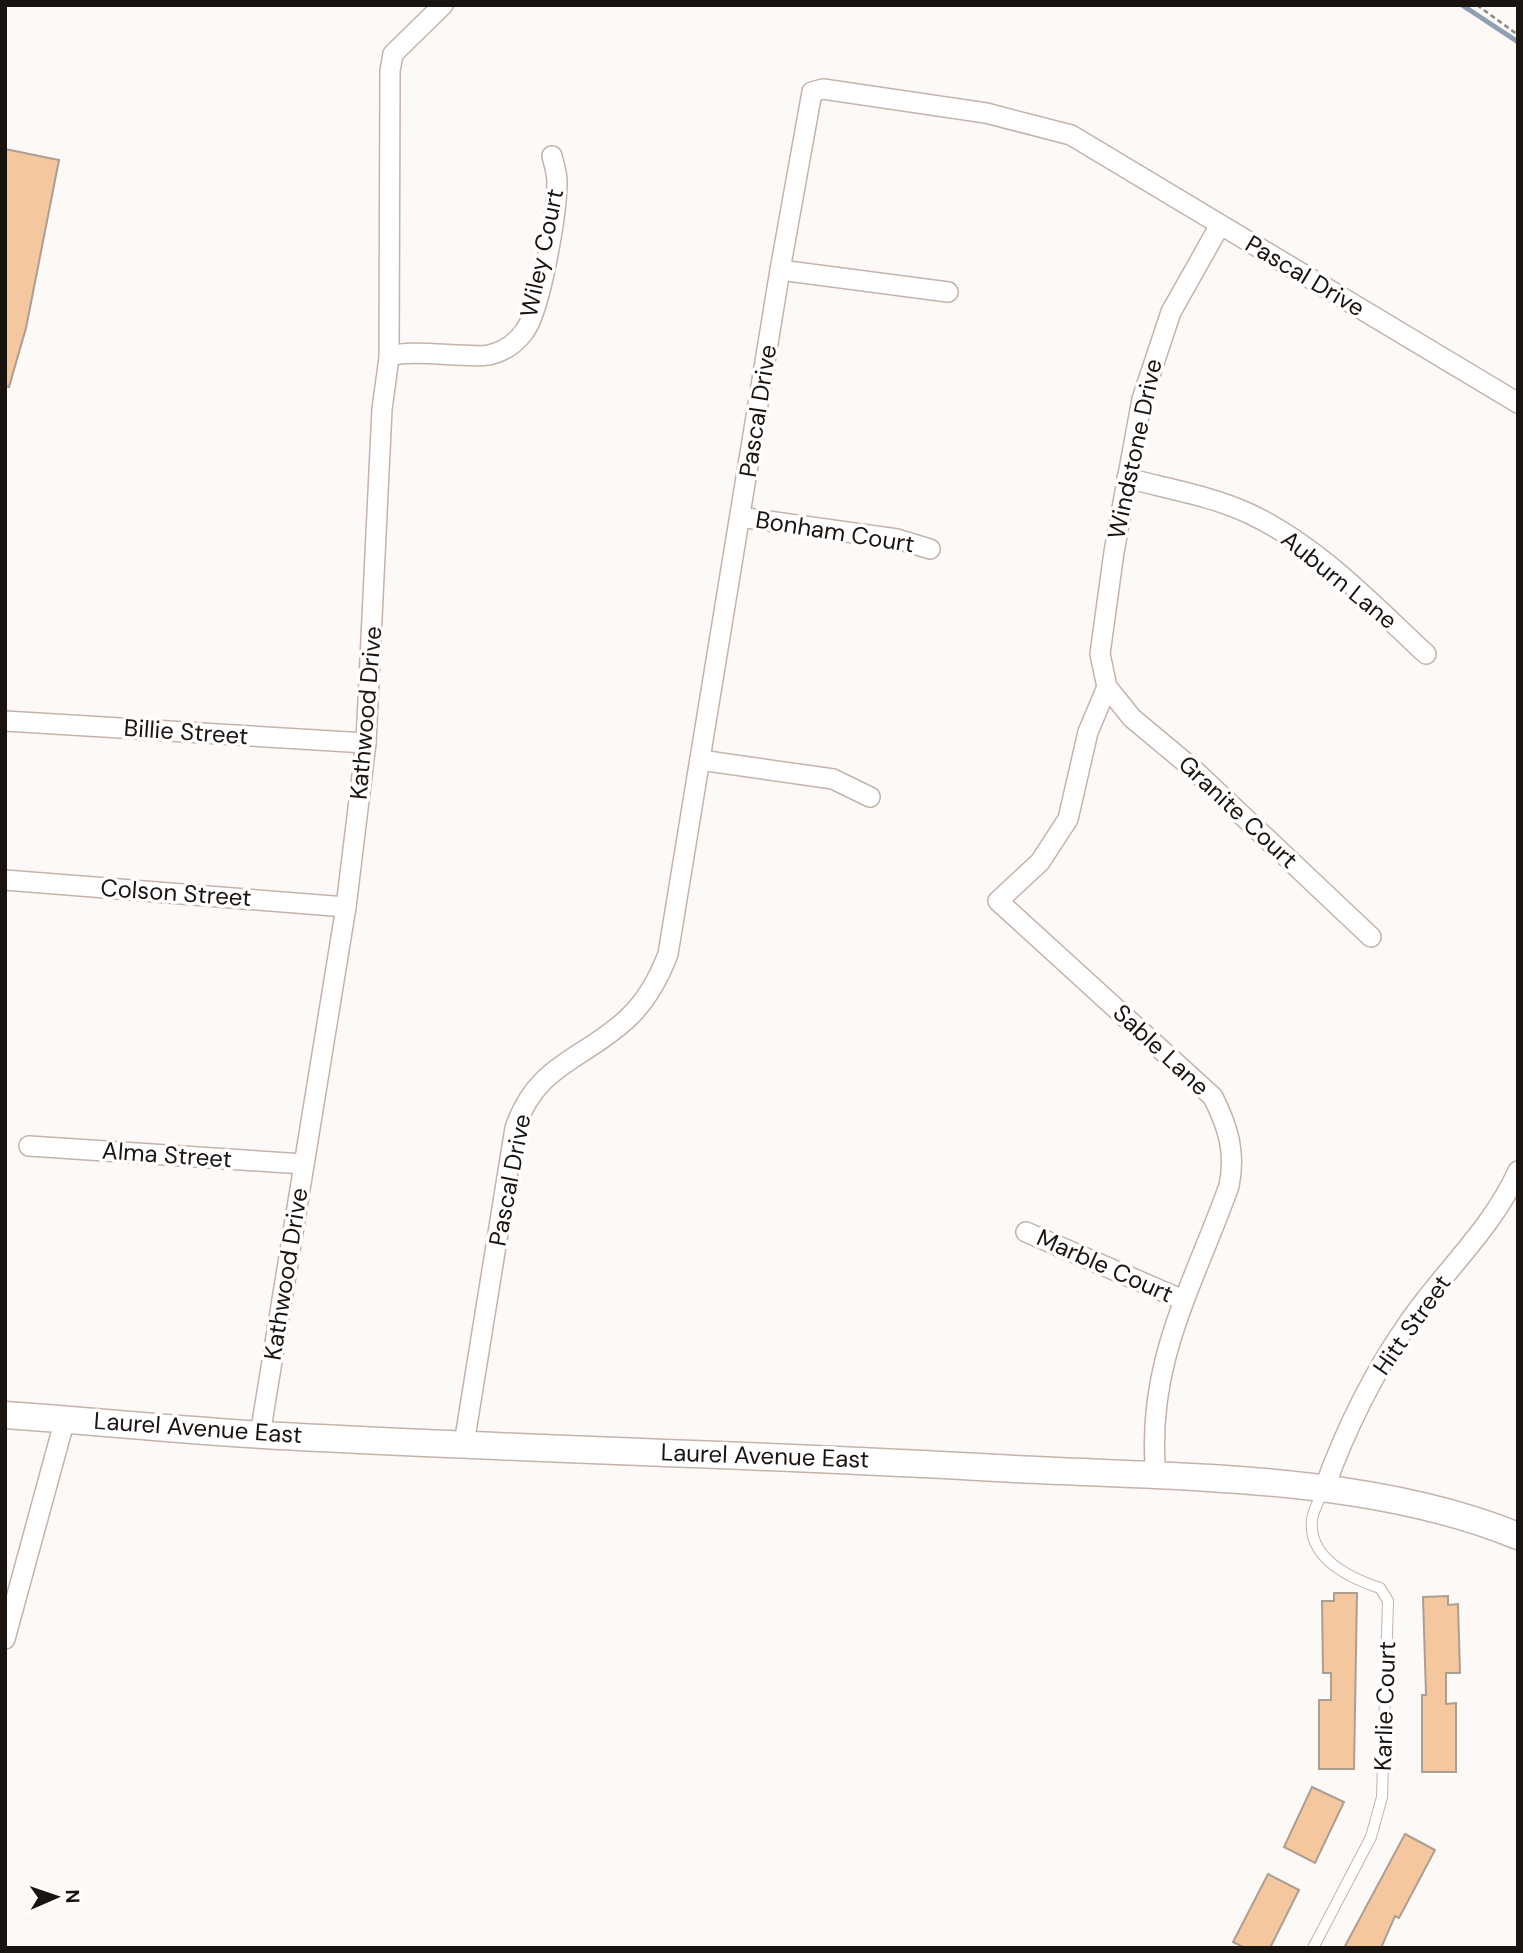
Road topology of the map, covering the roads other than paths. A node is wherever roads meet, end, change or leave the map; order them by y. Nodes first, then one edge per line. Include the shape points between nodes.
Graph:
1 (443, 5) edge
2 (552, 156) dead end
3 (1220, 225) junction
4 (780, 270) junction
5 (948, 292) dead end
6 (389, 358) junction
7 (1518, 403) edge
8 (1127, 478) junction
9 (740, 517) junction
10 (930, 549) dead end
11 (1426, 654) dead end
12 (1107, 687) junction
13 (5, 721) edge
14 (366, 743) junction
15 (700, 760) junction
16 (870, 797) dead end
17 (5, 880) edge
18 (346, 907) junction
19 (1371, 937) dead end
20 (29, 1146) dead end
21 (304, 1164) junction
22 (1518, 1171) edge
23 (1026, 1232) dead end
24 (1183, 1300) junction
25 (5, 1415) edge
26 (65, 1419) junction
27 (260, 1435) junction
28 (464, 1444) junction
29 (1156, 1477) junction
30 (1324, 1489) junction
31 (1518, 1536) edge
32 (5, 1639) edge
33 (1313, 1948) edge

1 - 6 street, Kathwood Drive via 393,54 390,71
2 - 6 street, Wiley Court via 556,199 535,310 524,332 491,354 399,353
3 - 4 street, Pascal Drive via 1071,135 986,113 823,89 812,92
3 - 7 street, Pascal Drive
3 - 8 street, Windstone Drive via 1171,312 1155,352
4 - 5 street
4 - 9 street, Pascal Drive
6 - 14 street, Kathwood Drive via 382,409
8 - 11 street, Auburn Lane via 1219,502 1288,535 1348,582
8 - 12 street, Windstone Drive via 1102,623 1100,654
9 - 10 street, Bonham Court via 897,539
9 - 15 street, Pascal Drive
12 - 19 street, Granite Court via 1132,718 1192,768
12 - 24 street, Sable Lane via 1088,732 1068,819 1040,862 998,901 1213,1097 1227,1126 1233,1164 1229,1186
13 - 14 street, Billie Street
14 - 18 street, Kathwood Drive
15 - 16 street via 833,779
15 - 28 street, Pascal Drive via 672,934 657,979 627,1020 541,1080 515,1128
17 - 18 street, Colson Street
18 - 21 street, Kathwood Drive
20 - 21 street, Alma Street
21 - 27 street, Kathwood Drive
22 - 30 street, Hitt Street via 1493,1216 1396,1342 1365,1395
23 - 24 street, Marble Court
24 - 29 street, Sable Lane via 1157,1385 1153,1416
25 - 26 street, Laurel Avenue East
26 - 27 street, Laurel Avenue East
26 - 32 street
27 - 28 street, Laurel Avenue East
28 - 29 street, Laurel Avenue East
29 - 30 street, Laurel Avenue East
30 - 31 street, Laurel Avenue East via 1426,1506
30 - 33 lane, Karlie Court via 1312,1520 1317,1544 1331,1565 1354,1580 1380,1588 1388,1601 1382,1797 1371,1837

